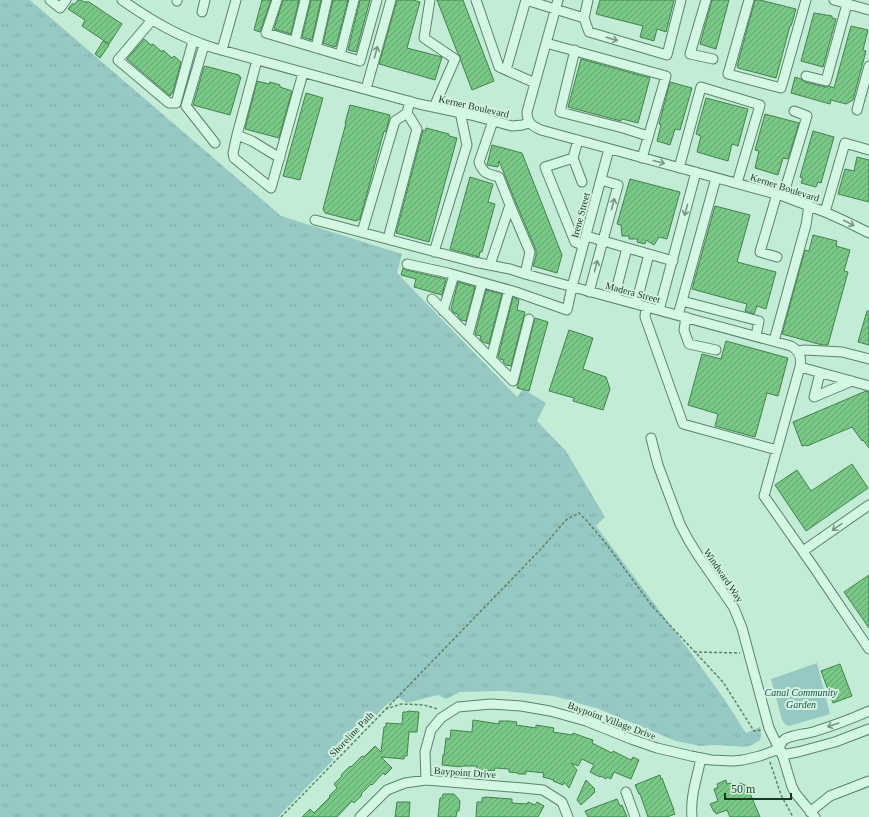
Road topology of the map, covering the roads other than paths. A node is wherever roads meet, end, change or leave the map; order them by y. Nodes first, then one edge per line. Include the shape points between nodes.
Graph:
1 (50, 0) edge
2 (66, 0) edge
3 (122, 0) edge
4 (139, 0) edge
5 (205, 0) edge
6 (236, 0) edge
7 (277, 0) edge
8 (305, 0) edge
9 (327, 0) edge
10 (354, 0) edge
11 (377, 0) edge
12 (391, 0) edge
13 (430, 0) edge
14 (476, 0) edge
15 (525, 0) edge
16 (558, 0) edge
17 (588, 0) edge
18 (681, 0) edge
19 (706, 0) edge
20 (749, 0) edge
21 (806, 0) edge
22 (834, 0) edge
23 (847, 4) junction
24 (134, 8) junction
25 (555, 10) junction
26 (869, 10) edge
27 (202, 12) dead end
28 (584, 18) junction
29 (152, 20) junction
30 (193, 41) junction
31 (295, 42) junction
32 (546, 43) junction
33 (204, 45) junction
34 (316, 48) junction
35 (222, 50) junction
36 (575, 50) junction
37 (340, 55) junction
38 (713, 59) dead end
39 (257, 60) junction
40 (869, 66) edge
41 (506, 70) junction
42 (303, 73) junction
43 (806, 76) dead end
44 (535, 83) junction
45 (366, 90) junction
46 (410, 102) junction
47 (434, 107) junction
48 (857, 110) dead end
49 (794, 111) dead end
50 (460, 112) junction
51 (407, 113) junction
52 (494, 121) junction
53 (529, 122) junction
54 (237, 135) junction
55 (648, 136) junction
56 (578, 140) junction
57 (215, 143) dead end
58 (609, 149) junction
59 (869, 150) edge
60 (280, 158) junction
61 (573, 158) junction
62 (642, 158) junction
63 (679, 168) junction
64 (696, 172) junction
65 (716, 178) junction
66 (601, 180) junction
67 (582, 182) dead end
68 (737, 184) junction
69 (780, 195) junction
70 (510, 205) junction
71 (809, 205) junction
72 (825, 212) junction
73 (315, 220) dead end
74 (362, 232) junction
75 (869, 234) edge
76 (586, 236) junction
77 (388, 239) junction
78 (603, 241) junction
79 (583, 245) junction
80 (627, 248) junction
81 (434, 252) junction
82 (649, 254) junction
83 (778, 257) dead end
84 (673, 261) junction
85 (407, 264) dead end
86 (490, 265) junction
87 (526, 274) junction
88 (454, 275) junction
89 (482, 283) junction
90 (572, 287) junction
91 (509, 290) junction
92 (589, 292) junction
93 (614, 298) junction
94 (432, 299) dead end
95 (682, 301) junction
96 (636, 304) junction
97 (646, 307) junction
98 (659, 310) junction
99 (443, 311) junction
100 (731, 314) junction
101 (682, 316) junction
102 (529, 319) dead end
103 (726, 328) junction
104 (468, 335) junction
105 (756, 336) junction
106 (774, 341) junction
107 (716, 350) dead end
108 (798, 351) junction
109 (491, 359) junction
110 (869, 359) edge
111 (800, 367) junction
112 (820, 373) junction
113 (852, 381) junction
114 (869, 386) edge
115 (651, 438) dead end
116 (777, 450) junction
117 (869, 505) edge
118 (803, 551) junction
119 (869, 649) edge
120 (869, 711) edge
121 (869, 729) edge
122 (779, 749) junction
123 (701, 758) junction
124 (426, 780) junction
125 (869, 781) edge
126 (626, 792) dead end
127 (812, 814) edge
128 (360, 817) edge
129 (568, 817) edge
130 (635, 817) edge
131 (692, 817) edge

1 - 2 street via 60,8
3 - 24 street, Kerner Boulevard
4 - 24 street
5 - 27 street
6 - 35 street
7 - 31 street via 266,33
8 - 31 street
9 - 34 street
10 - 37 street
11 - 37 street via 360,61
45 -> 12 street
13 - 47 street via 424,38 455,59
14 - 41 street via 499,67
15 - 25 street
15 - 41 street
16 - 25 street
17 - 28 street
28 -> 18 street via 589,32 667,55
19 - 38 street via 690,54
20 - 21 street via 728,74 781,88
22 - 23 street
23 - 26 street
23 - 43 street via 826,81
24 - 29 street, Kerner Boulevard
25 - 28 street
25 - 32 street
29 - 30 street, Kerner Boulevard
29 - 30 street via 118,60 169,103 176,103
30 - 33 street, Kerner Boulevard
31 - 34 street
32 - 36 street
32 - 44 street
33 - 35 street, Kerner Boulevard
33 - 57 street via 186,106
34 - 37 street
35 - 39 street, Kerner Boulevard
36 - 55 street via 560,112
36 - 55 street via 666,76
39 - 42 street, Kerner Boulevard
39 - 54 street
40 - 48 street
41 - 44 street
42 - 45 street, Kerner Boulevard
42 - 60 street
44 - 53 street via 527,112
45 - 46 street, Kerner Boulevard
46 - 47 street, Kerner Boulevard
46 - 51 street
47 - 50 street, Kerner Boulevard
49 - 69 street via 806,116
50 - 52 street, Kerner Boulevard
50 - 81 street via 467,145
51 - 74 street via 395,121
51 - 77 street via 417,129
52 - 53 street, Kerner Boulevard via 512,126
52 - 70 street via 479,162 486,173 499,177
53 - 56 street, Kerner Boulevard via 541,130
54 - 60 street
54 - 60 street via 234,158 271,188
55 - 62 street
56 - 58 street, Kerner Boulevard
56 - 61 street
58 - 62 street, Kerner Boulevard
58 - 66 street, Irene Street
59 - 72 street via 845,143
61 - 67 street
61 - 79 street via 546,167 575,242
62 -> 63 street, Kerner Boulevard
63 - 64 street, Kerner Boulevard
63 - 68 street via 701,87 760,105
64 - 65 street, Kerner Boulevard
64 -> 84 street
65 - 68 street, Kerner Boulevard
65 - 95 street
66 - 76 street, Irene Street
78 -> 66 street via 618,185
68 - 69 street, Kerner Boulevard
69 - 71 street, Kerner Boulevard
69 - 83 street via 760,252
70 - 86 street
70 - 87 street via 530,252
71 - 72 street, Kerner Boulevard
71 - 106 street via 806,225
72 -> 75 street, Kerner Boulevard
73 - 74 street, Madera Street
74 - 77 street, Madera Street
76 - 78 street
76 - 79 street, Irene Street
77 - 81 street, Madera Street
78 - 80 street
92 -> 78 street
79 - 90 street, Irene Street
80 - 82 street
80 - 93 street
81 - 86 street, Madera Street
82 - 84 street
82 - 96 street
84 - 98 street
85 - 88 street
86 - 87 street, Madera Street
87 - 90 street, Madera Street
88 - 89 street
88 - 99 street
89 - 91 street
89 - 104 street
90 - 91 street, Irene Street via 567,310
90 - 92 street, Madera Street
91 - 109 street
92 - 93 street, Madera Street
93 - 96 street, Madera Street
94 - 99 street
95 - 100 street
95 - 101 street
96 - 97 street, Madera Street
97 - 98 street, Madera Street
97 - 116 street via 645,317 683,424
98 - 101 street, Madera Street
99 - 104 street
100 - 103 street
100 - 105 street via 759,322
101 - 103 street, Madera Street
101 - 107 street via 689,344
102 - 109 street via 513,381
103 - 105 street, Madera Street
104 - 109 street
105 - 106 street, Madera Street
106 - 108 street, Madera Street
108 - 110 street via 842,352
108 - 111 street
111 - 112 street
111 - 116 street
112 - 113 street
112 - 113 street via 814,396
113 - 114 street
115 - 122 street, Windward Way via 680,524 734,608 742,628 769,728
116 - 118 street via 764,496
117 -> 118 street
118 - 119 street
120 -> 122 street via 831,726 788,738 781,743
121 - 122 street via 835,742 791,754 783,753
122 - 123 street, Baypoint Village Drive via 751,759 733,761
122 - 127 street, Windward Way via 792,787
123 - 124 street, Baypoint Village Drive via 657,748 586,720 545,710 491,704 458,706 441,718 431,730 425,752
123 - 131 street via 692,797
124 - 128 street, Baypoint Drive via 405,783 387,790
124 - 129 street, Baypoint Drive via 543,790 562,802
125 - 127 street via 830,796
126 - 130 street

